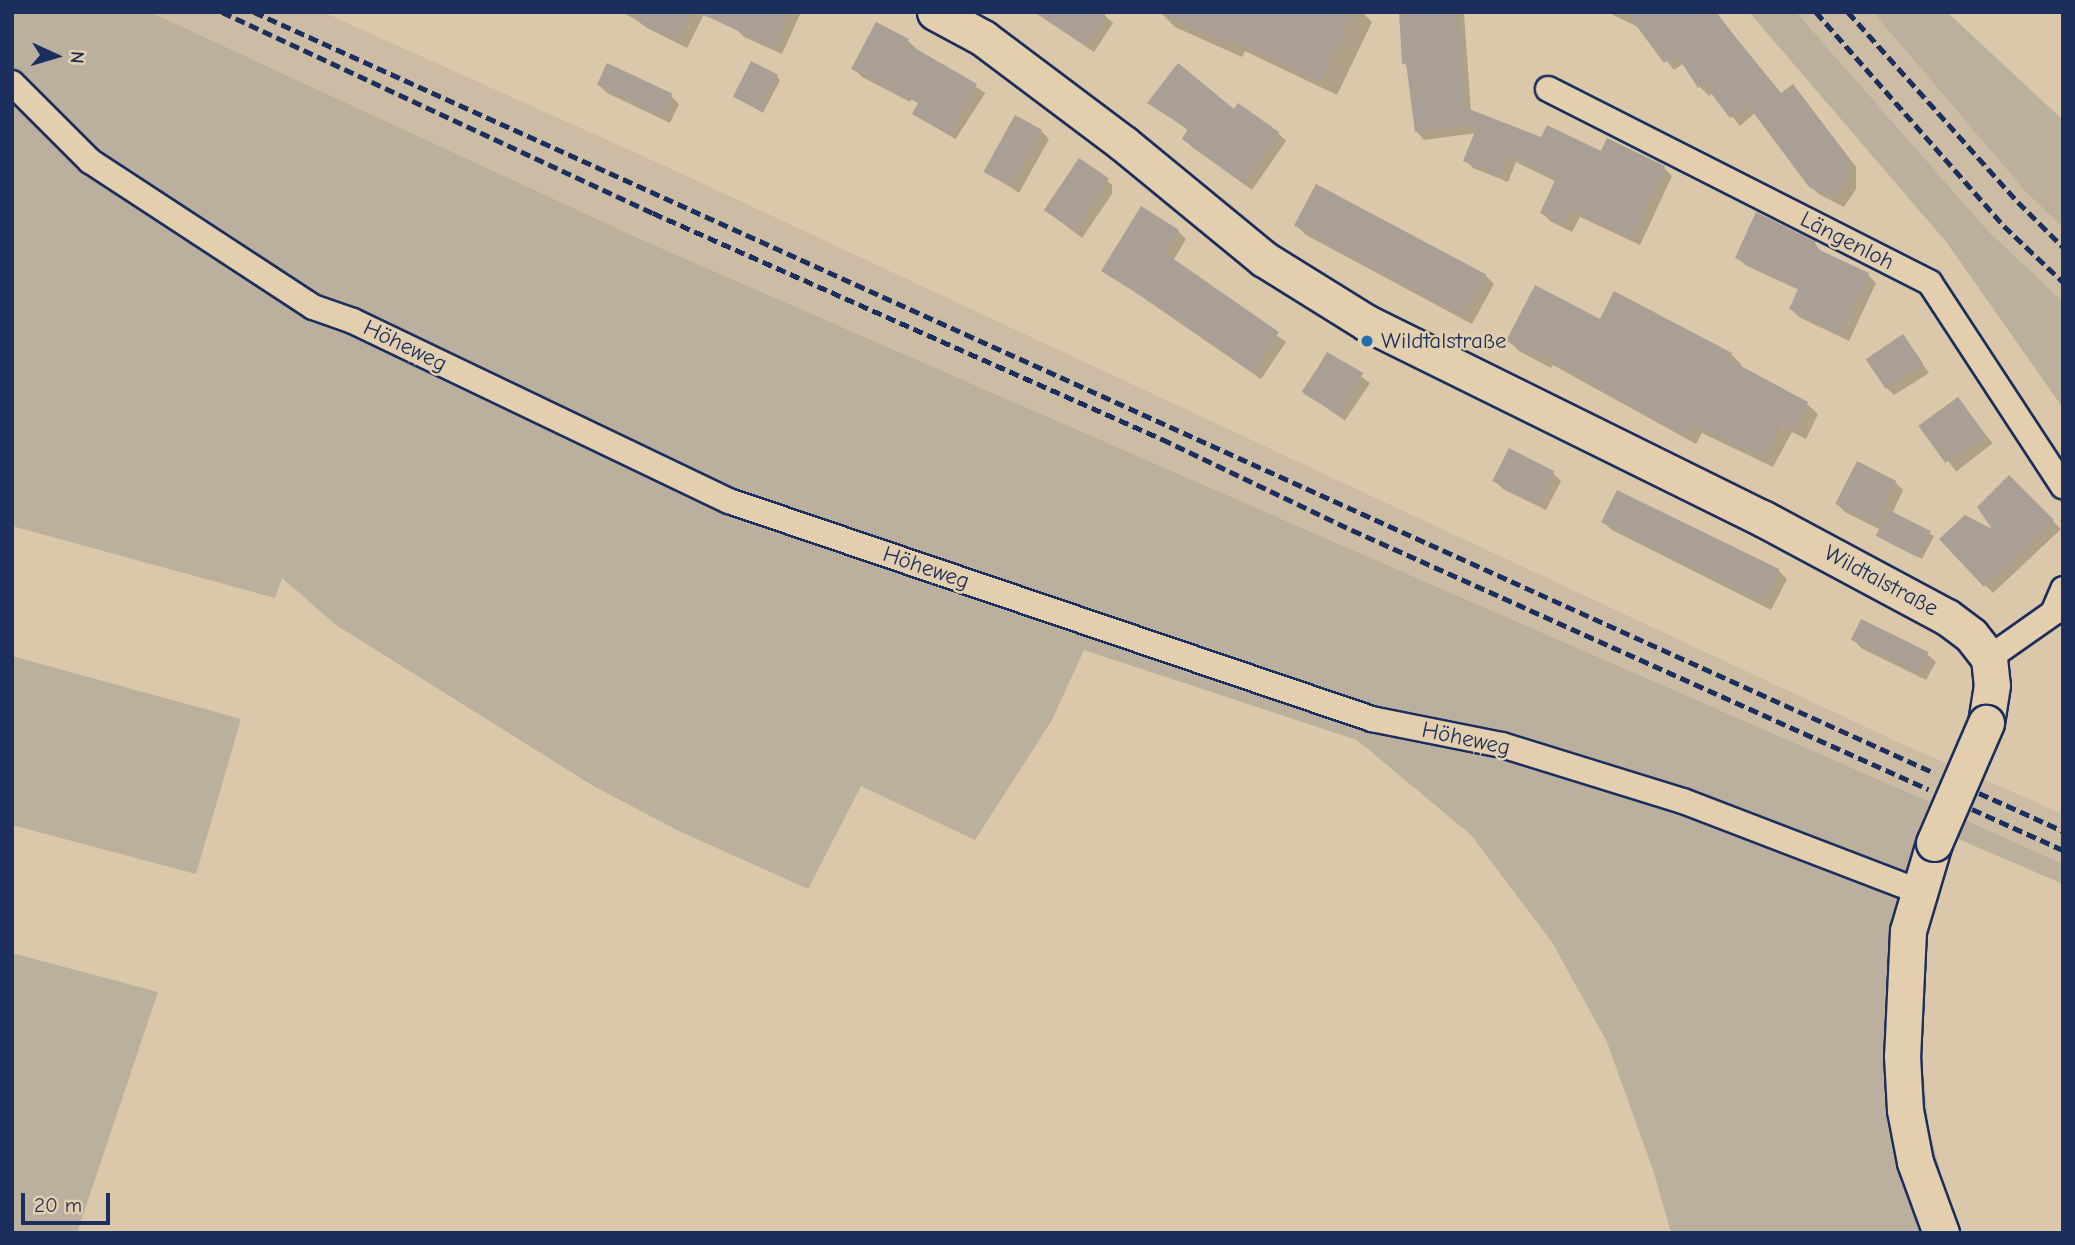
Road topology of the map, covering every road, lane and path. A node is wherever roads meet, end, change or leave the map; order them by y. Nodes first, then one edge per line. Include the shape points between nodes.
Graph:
1 (935, 12) edge
2 (12, 83) edge
3 (1548, 89) dead end
4 (2063, 486) edge
5 (2063, 589) edge
6 (1989, 658) junction
7 (1918, 891) junction
8 (1941, 1233) edge

1 - 6 street, Wildtalstraße via 983,38 1113,135 1264,259 1367,323 1762,518 1947,617 1971,635
2 - 7 street, Höheweg via 90,161 313,307 353,321 729,501 1371,719 1502,745 1683,801
3 - 4 street, Längenloh via 1930,283
5 - 6 street via 2053,613
6 - 7 street, bridge via 1992,685 1986,723
7 - 8 street via 1904,976 1905,1110 1915,1162

